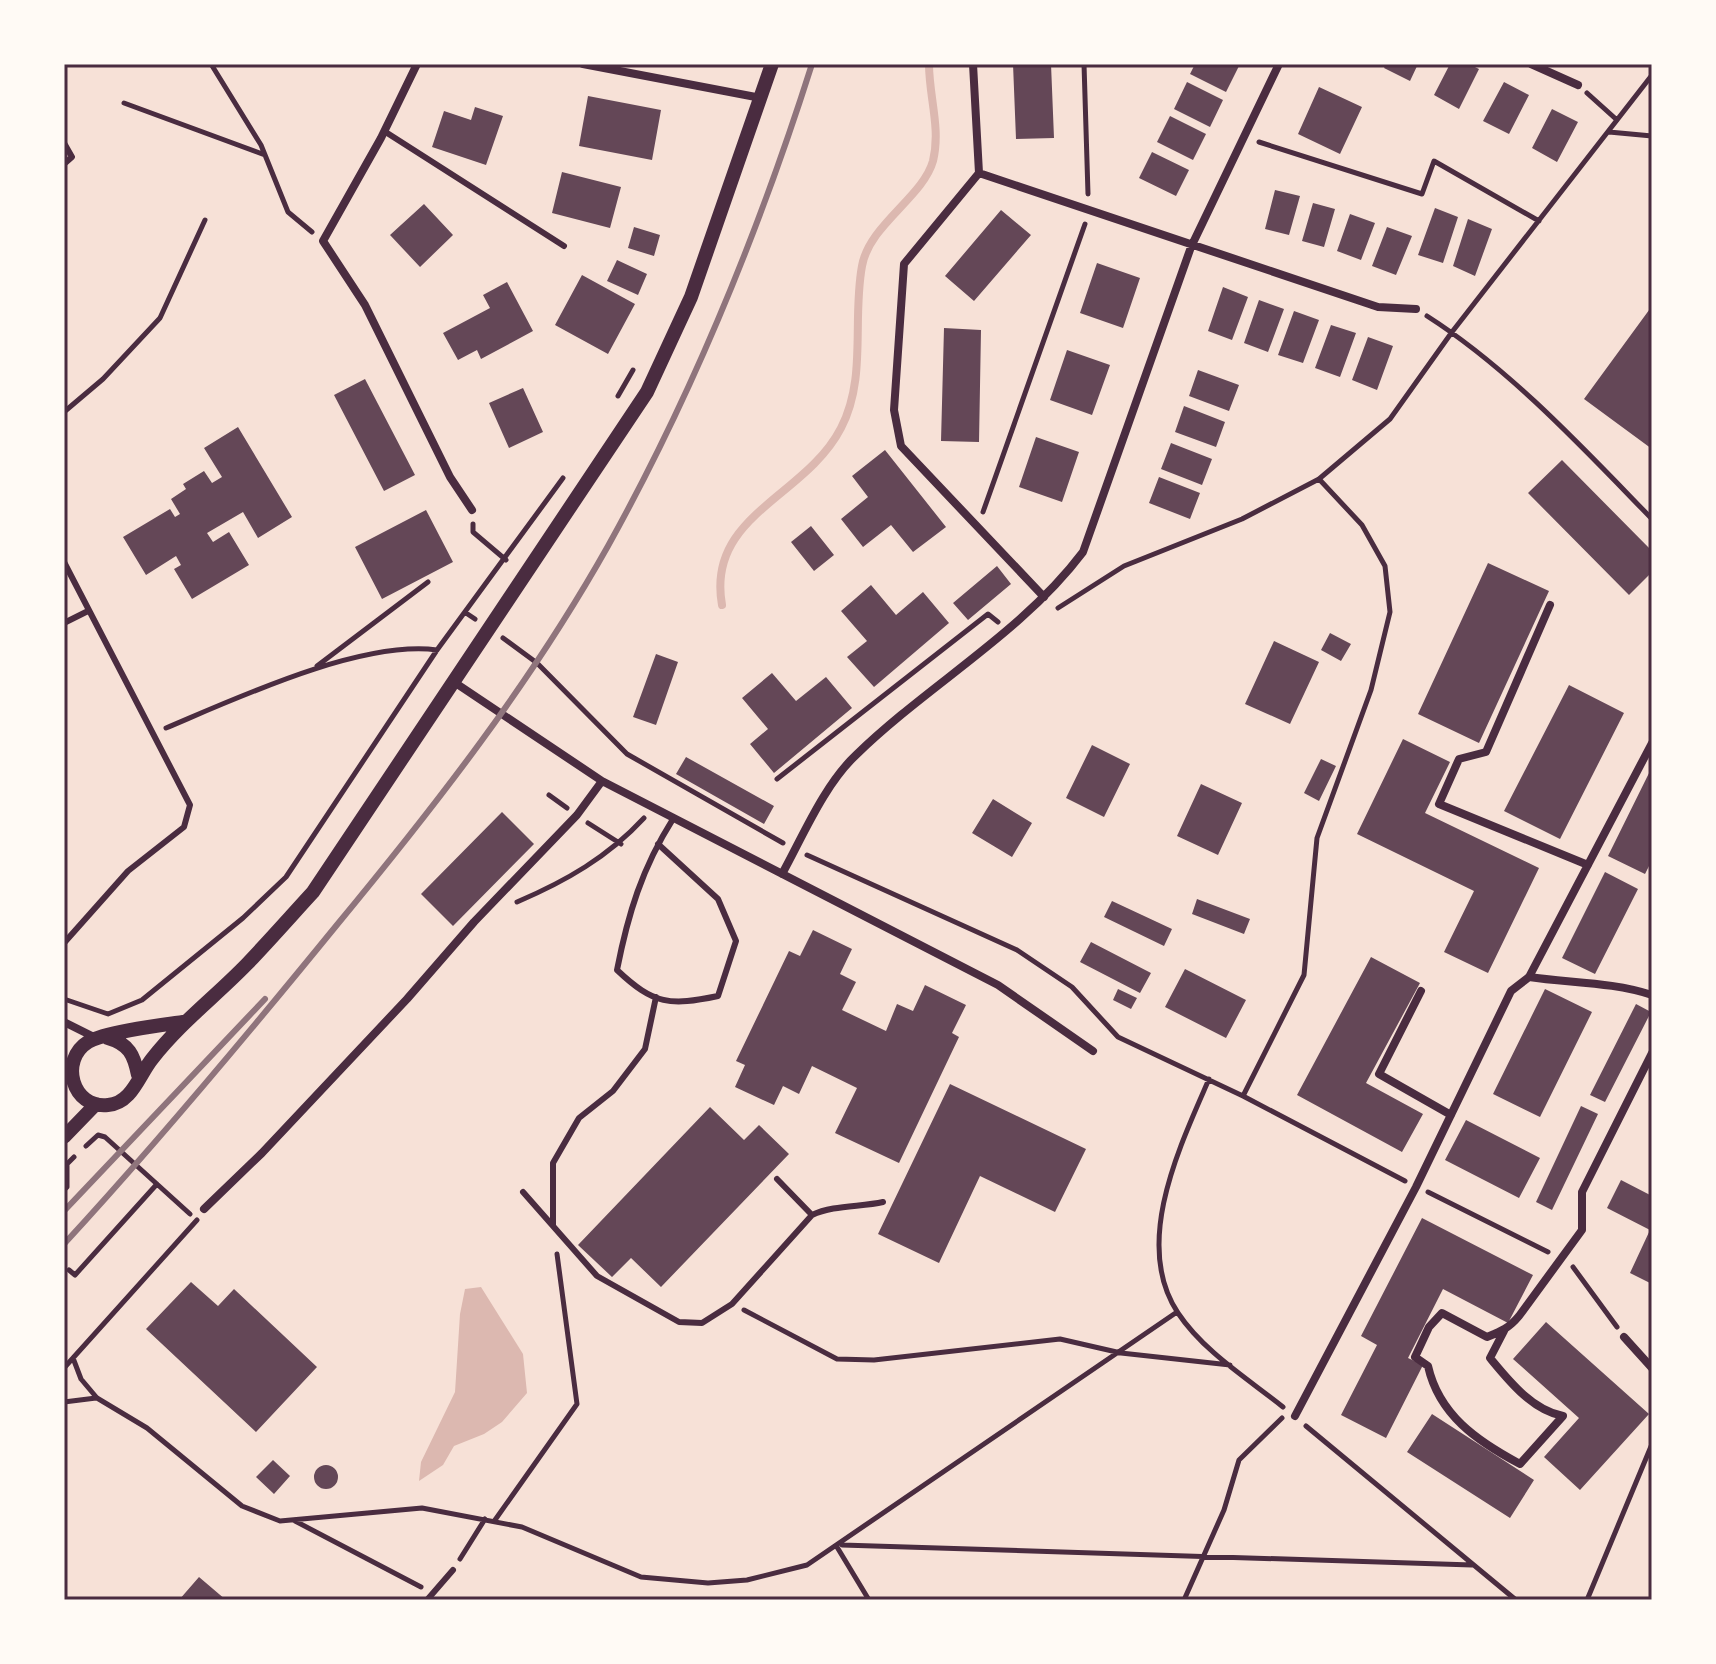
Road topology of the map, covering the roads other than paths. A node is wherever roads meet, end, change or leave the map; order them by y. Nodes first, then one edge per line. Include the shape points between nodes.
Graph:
1 (417, 64) edge
2 (583, 64) edge
3 (772, 64) edge
4 (973, 64) edge
5 (1279, 64) edge
6 (1531, 64) edge
7 (1578, 85) road end
8 (762, 98) junction
9 (384, 131) junction
10 (64, 143) edge
11 (64, 164) edge
12 (979, 173) junction
13 (564, 246) dead end
14 (1191, 247) junction
15 (1416, 309) road end
16 (472, 510) road end
17 (64, 562) edge
18 (1044, 597) junction
19 (1550, 605) dead end
20 (88, 611) junction
21 (64, 623) edge
22 (454, 682) junction
23 (1652, 743) edge
24 (602, 781) junction
25 (673, 819) junction
26 (658, 844) junction
27 (1588, 865) junction
28 (782, 874) junction
29 (64, 943) edge
30 (1529, 977) junction
31 (1421, 991) dead end
32 (1652, 995) edge
33 (656, 997) junction
34 (64, 1022) edge
35 (183, 1022) junction
36 (102, 1038) junction
37 (1093, 1051) dead end
38 (1652, 1053) edge
39 (138, 1075) junction
40 (68, 1079) edge
41 (96, 1104) junction
42 (1451, 1115) junction
43 (64, 1137) edge
44 (777, 1179) dead end
45 (523, 1192) dead end
46 (883, 1202) dead end
47 (204, 1209) road end
48 (812, 1215) junction
49 (553, 1225) junction
50 (1504, 1331) junction
51 (1624, 1337) dead end
52 (1652, 1368) edge
53 (1292, 1414) road end
54 (453, 1570) road end
55 (427, 1600) edge

1 - 9 street
2 - 8 street
3 - 8 street
4 - 12 street
5 - 14 street
6 - 7 street
8 - 22 street via 691,297 647,392
9 - 13 lane
9 - 16 street via 323,241 365,305 450,477
10 - 11 lane via 72,157
12 - 14 street
12 - 18 street via 904,264 894,410 901,446
14 - 15 street via 1378,307
14 - 18 street via 1083,552
17 - 20 lane
18 - 28 street via 854,756
19 - 27 street via 1486,752 1459,759 1439,804
20 - 21 lane
20 - 29 lane via 190,805 184,827 128,871
22 - 24 street
22 - 35 street via 313,892 245,966
23 - 27 street
24 - 25 street
24 - 47 street via 577,815 407,999
25 - 26 lane
25 - 28 street
26 - 33 lane via 629,909 617,970 640,991
26 - 33 lane via 718,899 736,941 718,996 678,1004
27 - 30 street
28 - 37 street via 998,985
30 - 32 street via 1625,986
30 - 42 street via 1511,991
31 - 42 street via 1379,1074
33 - 49 lane via 645,1049 613,1091 579,1118 553,1163
34 - 36 street
35 - 36 street
35 - 39 street
36 - 39 street via 120,1041 133,1053
36 - 40 street via 86,1043 72,1061
38 - 50 street via 1582,1192 1582,1230
39 - 41 street via 132,1092 119,1102
40 - 41 street
41 - 43 street
42 - 53 street
44 - 48 lane
45 - 49 lane
46 - 48 lane
48 - 49 lane via 732,1304 702,1323 679,1322 597,1276
50 - 50 street via 1487,1337 1442,1313 1415,1357 1428,1366 1433,1389 1464,1429 1520,1464 1563,1416 1549,1414 1490,1358
51 - 52 street
54 - 55 lane

